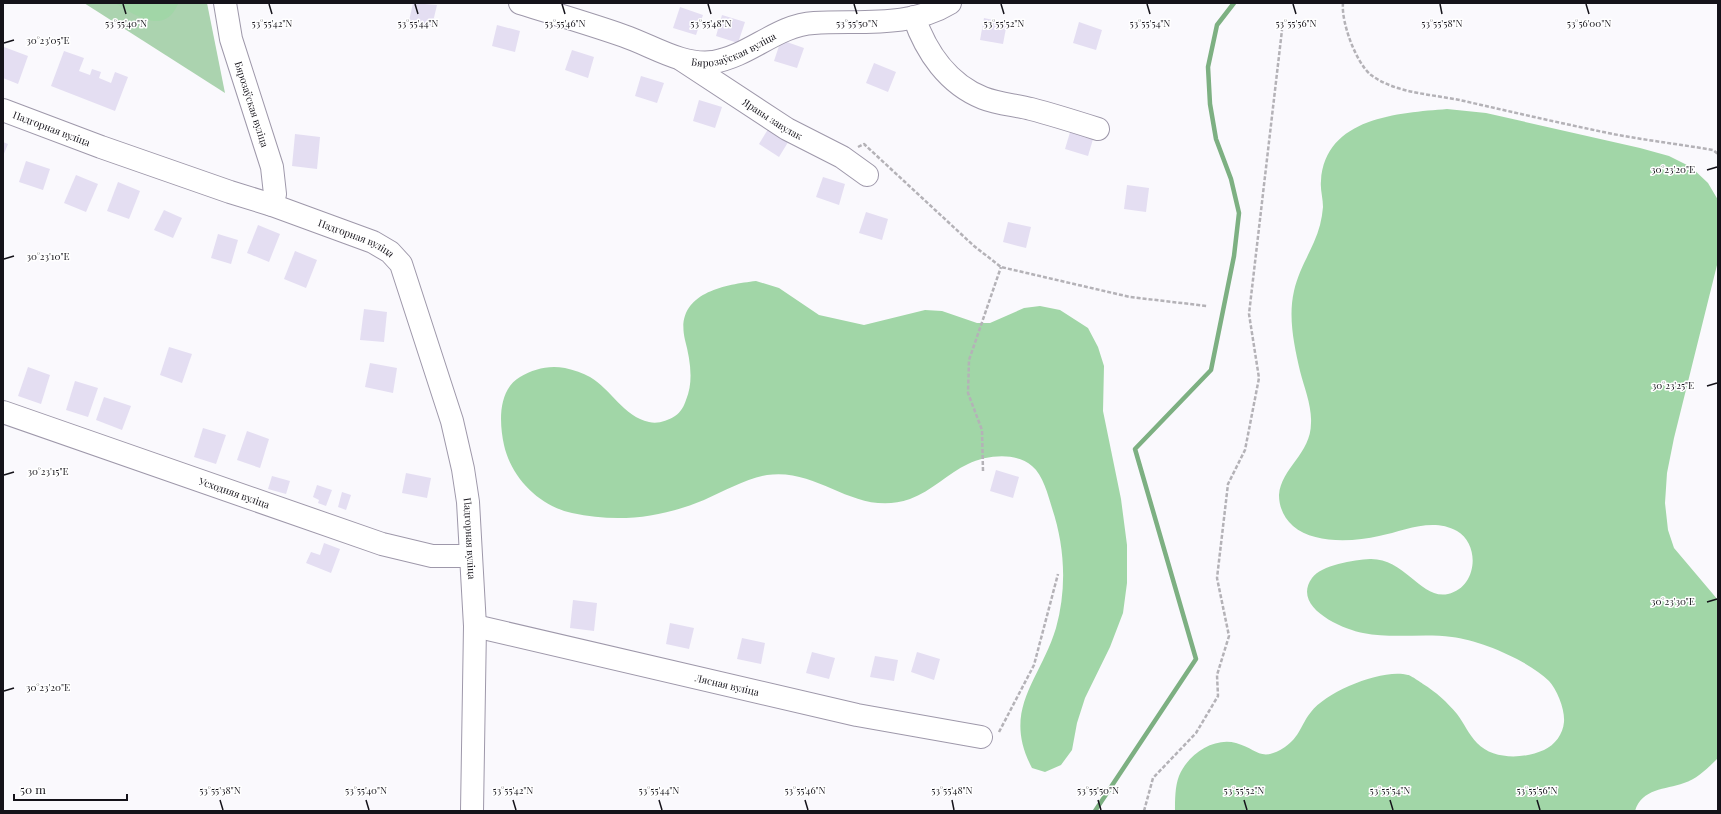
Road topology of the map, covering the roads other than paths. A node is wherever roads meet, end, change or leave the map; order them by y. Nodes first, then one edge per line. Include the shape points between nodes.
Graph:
1 (225, 3) edge
2 (520, 3) edge
3 (950, 3) edge
4 (914, 18) junction
5 (681, 59) junction
6 (3, 110) edge
7 (1098, 129) dead end
8 (867, 175) dead end
9 (272, 205) junction
10 (3, 412) edge
11 (470, 556) junction
12 (475, 626) junction
13 (981, 737) road end
14 (472, 811) edge

1 - 9 street, Бярозаўская вуліца via 231,39 272,167 275,188
2 - 5 street, Бярозаўская вуліца via 626,37
3 - 4 street, Бярозаўская вуліца
4 - 5 street, Бярозаўская вуліца via 885,22 813,23 795,26 728,59 711,62
4 - 7 street via 930,53 944,70 970,92 985,99 1058,116
5 - 8 street, Яравы завулак via 787,129 842,157
6 - 9 street, Падгорная вуліца via 123,155
9 - 11 street, Падгорная вуліца via 373,242 390,252 400,264 452,421 468,502
10 - 11 street, Усходняя вуліца via 382,544 432,556
11 - 12 street, Падгорная вуліца
12 - 13 street, Лясная вуліца via 857,716
12 - 14 street, Падгорная вуліца

